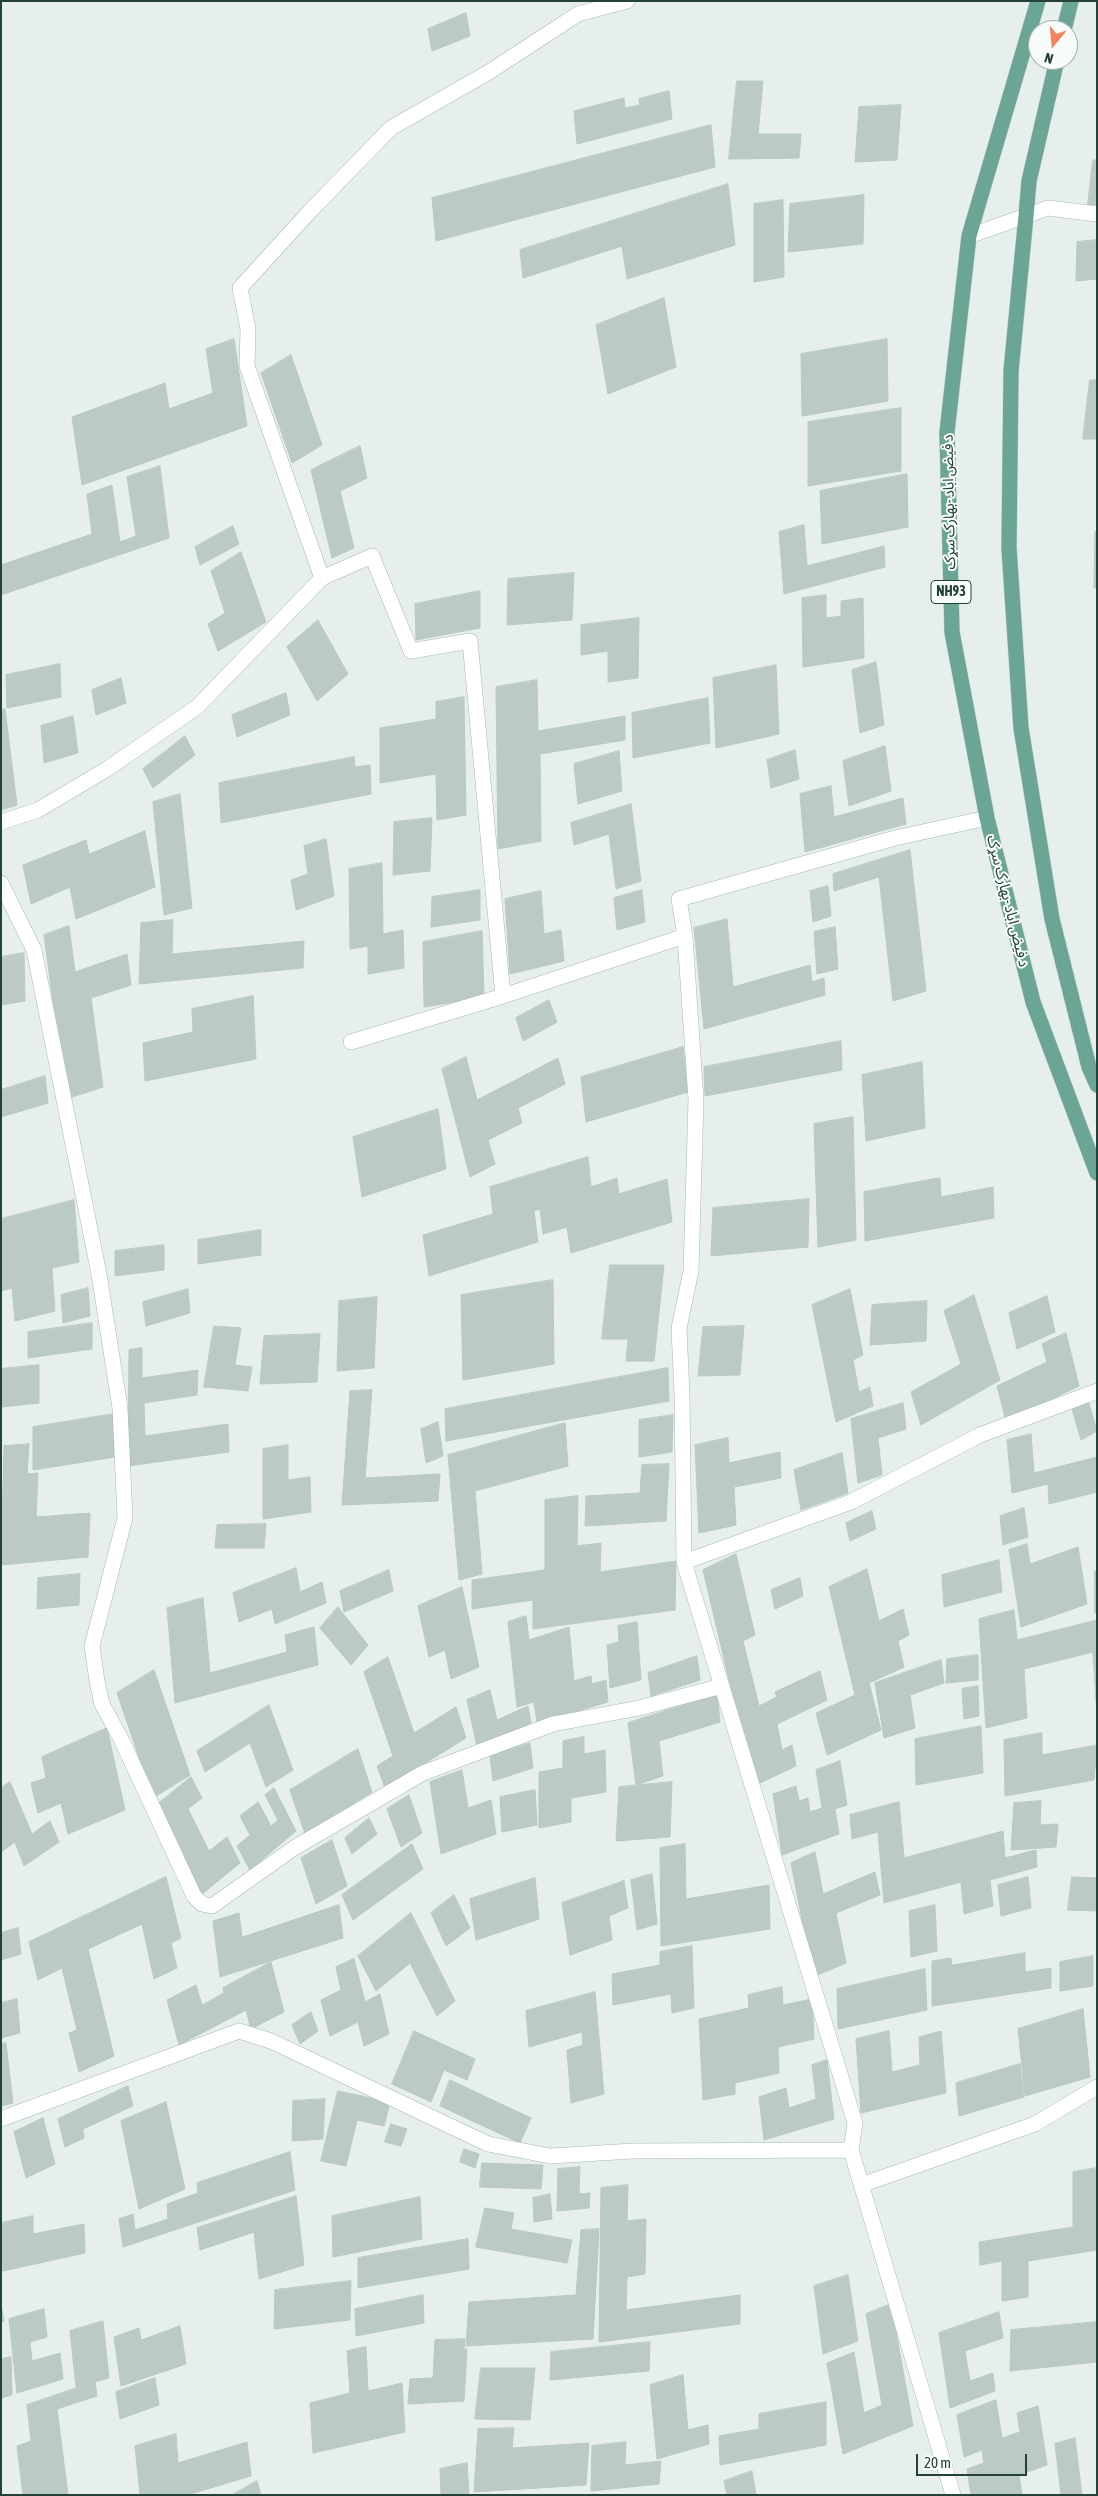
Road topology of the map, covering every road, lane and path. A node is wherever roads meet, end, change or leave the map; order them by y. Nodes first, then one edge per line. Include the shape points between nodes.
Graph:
1 (627, 1) edge
2 (1038, 1) edge
3 (1071, 1) edge
4 (1066, 20) edge
5 (1055, 70) edge
6 (1097, 214) edge
7 (1026, 216) junction
8 (969, 236) junction
9 (322, 578) junction
10 (987, 818) junction
11 (1, 822) edge
12 (1, 883) edge
13 (685, 936) junction
14 (503, 996) junction
15 (351, 1042) dead end
16 (1097, 1085) edge
17 (1097, 1173) edge
18 (1097, 1391) edge
19 (684, 1562) junction
20 (722, 1686) junction
21 (1097, 2087) edge
22 (1, 2119) edge
23 (851, 2150) junction
24 (861, 2185) junction
25 (953, 2495) edge

1 - 9 street via 578,14 489,72 391,128 240,288 248,329 247,366
2 - 8 main road, د فیض اباد -بهارک سړک / NH93
3 - 4 main road
5 - 7 main road via 1029,181
6 - 7 street via 1048,208
7 - 8 street
7 - 16 main road via 1011,371 1009,548 1021,728 1052,919 1089,1067
8 - 10 main road, د فیض اباد -بهارک سړک / NH93 via 947,432 952,632
9 - 11 street via 197,707 107,769 38,810
9 - 14 street via 372,556 411,651 470,641
10 - 13 street via 894,838 679,899
10 - 17 main road, د فیض اباد -بهارک سړک / NH93 via 1033,1002
12 - 20 street via 34,950 99,1274 120,1408 125,1518 92,1646 96,1681 102,1704 194,1896 202,1904 212,1906 294,1848 423,1773 553,1724 639,1708
13 - 14 street
13 - 19 street via 696,1100 691,1272 678,1328
14 - 15 street
18 - 19 street via 980,1436 851,1502
19 - 20 street
20 - 23 street via 855,2123
21 - 24 street via 1035,2124
22 - 23 street via 239,2031 271,2041 488,2144 550,2156 633,2151
23 - 24 street
24 - 25 street

